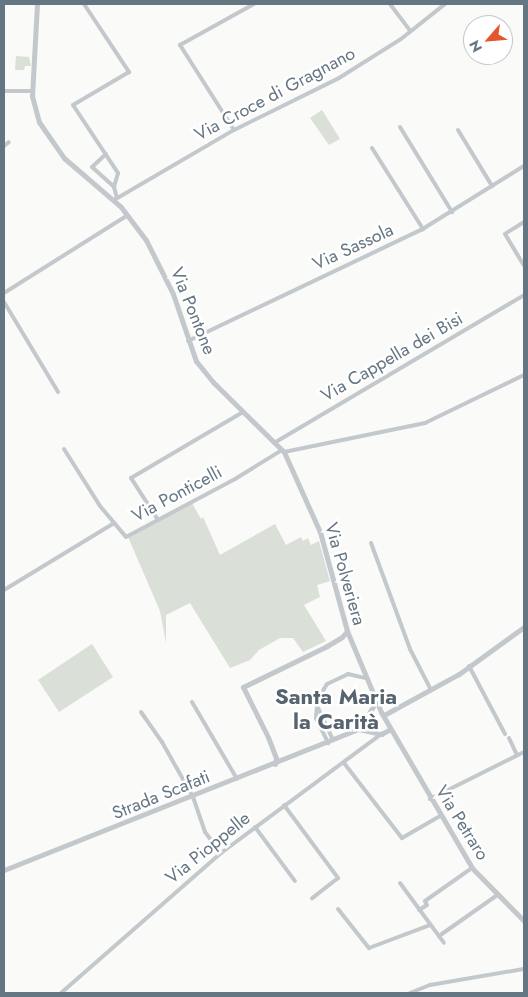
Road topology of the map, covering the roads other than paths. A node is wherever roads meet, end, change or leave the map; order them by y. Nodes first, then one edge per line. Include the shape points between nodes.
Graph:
1 (37, 4) edge
2 (84, 4) edge
3 (254, 4) edge
4 (390, 4) edge
5 (445, 4) edge
6 (410, 31) junction
7 (32, 91) junction
8 (4, 92) edge
9 (400, 128) dead end
10 (234, 130) junction
11 (458, 130) dead end
12 (9, 142) dead end
13 (4, 146) edge
14 (372, 148) dead end
15 (106, 154) junction
16 (524, 166) edge
17 (492, 186) junction
18 (114, 187) junction
19 (115, 199) junction
20 (452, 212) junction
21 (128, 215) junction
22 (524, 222) edge
23 (423, 229) junction
24 (524, 266) edge
25 (4, 293) edge
26 (524, 295) edge
27 (4, 302) edge
28 (187, 341) junction
29 (524, 374) edge
30 (58, 392) dead end
31 (243, 412) junction
32 (274, 443) junction
33 (64, 449) dead end
34 (283, 451) junction
35 (158, 520) junction
36 (114, 522) junction
37 (371, 543) dead end
38 (4, 590) edge
39 (524, 627) edge
40 (347, 631) junction
41 (342, 637) junction
42 (350, 639) junction
43 (469, 666) junction
44 (365, 678) junction
45 (431, 690) junction
46 (192, 702) dead end
47 (376, 702) junction
48 (141, 712) dead end
49 (384, 715) junction
50 (359, 729) junction
51 (391, 729) junction
52 (381, 734) junction
53 (505, 734) dead end
54 (509, 738) dead end
55 (331, 742) junction
56 (524, 752) edge
57 (517, 755) junction
58 (344, 762) junction
59 (275, 764) junction
60 (237, 779) junction
61 (193, 797) junction
62 (430, 799) junction
63 (284, 805) junction
64 (440, 816) junction
65 (255, 827) junction
66 (221, 853) junction
67 (472, 868) junction
68 (4, 870) edge
69 (296, 881) dead end
70 (400, 883) dead end
71 (496, 896) junction
72 (312, 898) dead end
73 (338, 909) dead end
74 (419, 910) junction
75 (524, 921) edge
76 (430, 925) junction
77 (439, 936) junction
78 (444, 943) dead end
79 (524, 969) edge
80 (61, 993) edge
81 (410, 993) edge

1 - 7 street, Via Pontone
2 - 15 street via 129,72 73,105
3 - 10 street via 180,45
4 - 6 street
5 - 6 street, Via Croce di Gragnano
6 - 10 street, Via Croce di Gragnano via 339,78
7 - 8 street
7 - 19 street, Via Pontone via 36,114 55,147
9 - 20 street
10 - 19 street, Via Croce di Gragnano
11 - 17 street
12 - 13 street
14 - 23 street
15 - 18 street via 118,173
15 - 18 street via 92,167
16 - 17 street, Via Sassola
17 - 20 street, Via Sassola
18 - 19 street
19 - 21 street, Via Pontone
20 - 23 street, Via Sassola
21 - 25 street
21 - 28 street, Via Pontone via 158,260
22 - 24 street via 505,234
23 - 28 street, Via Sassola
26 - 32 street, Via Cappella dei Bisi
27 - 30 street
28 - 31 street, Via Pontone via 207,375
29 - 34 street via 425,423
31 - 32 street, Via Pontone
31 - 35 street via 131,478
32 - 34 street, Via Pontone
33 - 36 street, Via Ponticelli
34 - 35 street, Via Ponticelli
34 - 40 street, Via Polveriera via 324,543
35 - 36 street, Via Ponticelli via 126,537
36 - 38 street
37 - 45 street via 410,649
39 - 43 street
40 - 41 street
40 - 42 street, Via Polveriera
41 - 42 street
41 - 59 street via 243,687 276,758
42 - 44 street, Via Polveriera
43 - 45 street
43 - 53 street
44 - 47 street
44 - 55 street via 353,673 327,684 317,706 316,718
45 - 49 street
46 - 60 street
47 - 49 street, Via Petraro
47 - 50 street
48 - 61 street
49 - 51 street, Via Petraro
50 - 52 street
50 - 55 street
51 - 52 street
51 - 62 street, Via Petraro
52 - 58 street, Via Pioppelle
54 - 57 street
55 - 59 street, Strada Scafati
56 - 57 street
57 - 62 street
58 - 63 street, Via Pioppelle
58 - 64 street via 402,838
59 - 60 street, Strada Scafati
60 - 61 street, Strada Scafati
61 - 66 street via 204,832
61 - 68 street, Strada Scafati
62 - 64 street, Via Petraro
63 - 65 street, Via Pioppelle
63 - 72 street via 338,878
64 - 67 street, Via Petraro
65 - 66 street, Via Pioppelle
65 - 69 street
66 - 80 street, Via Pioppelle
67 - 71 street, Via Petraro
67 - 74 street via 424,901 427,905
70 - 74 street
71 - 75 street, Via Petraro
71 - 77 street
73 - 76 street via 370,948
74 - 76 street
76 - 77 street
77 - 78 street
79 - 81 street via 430,985

